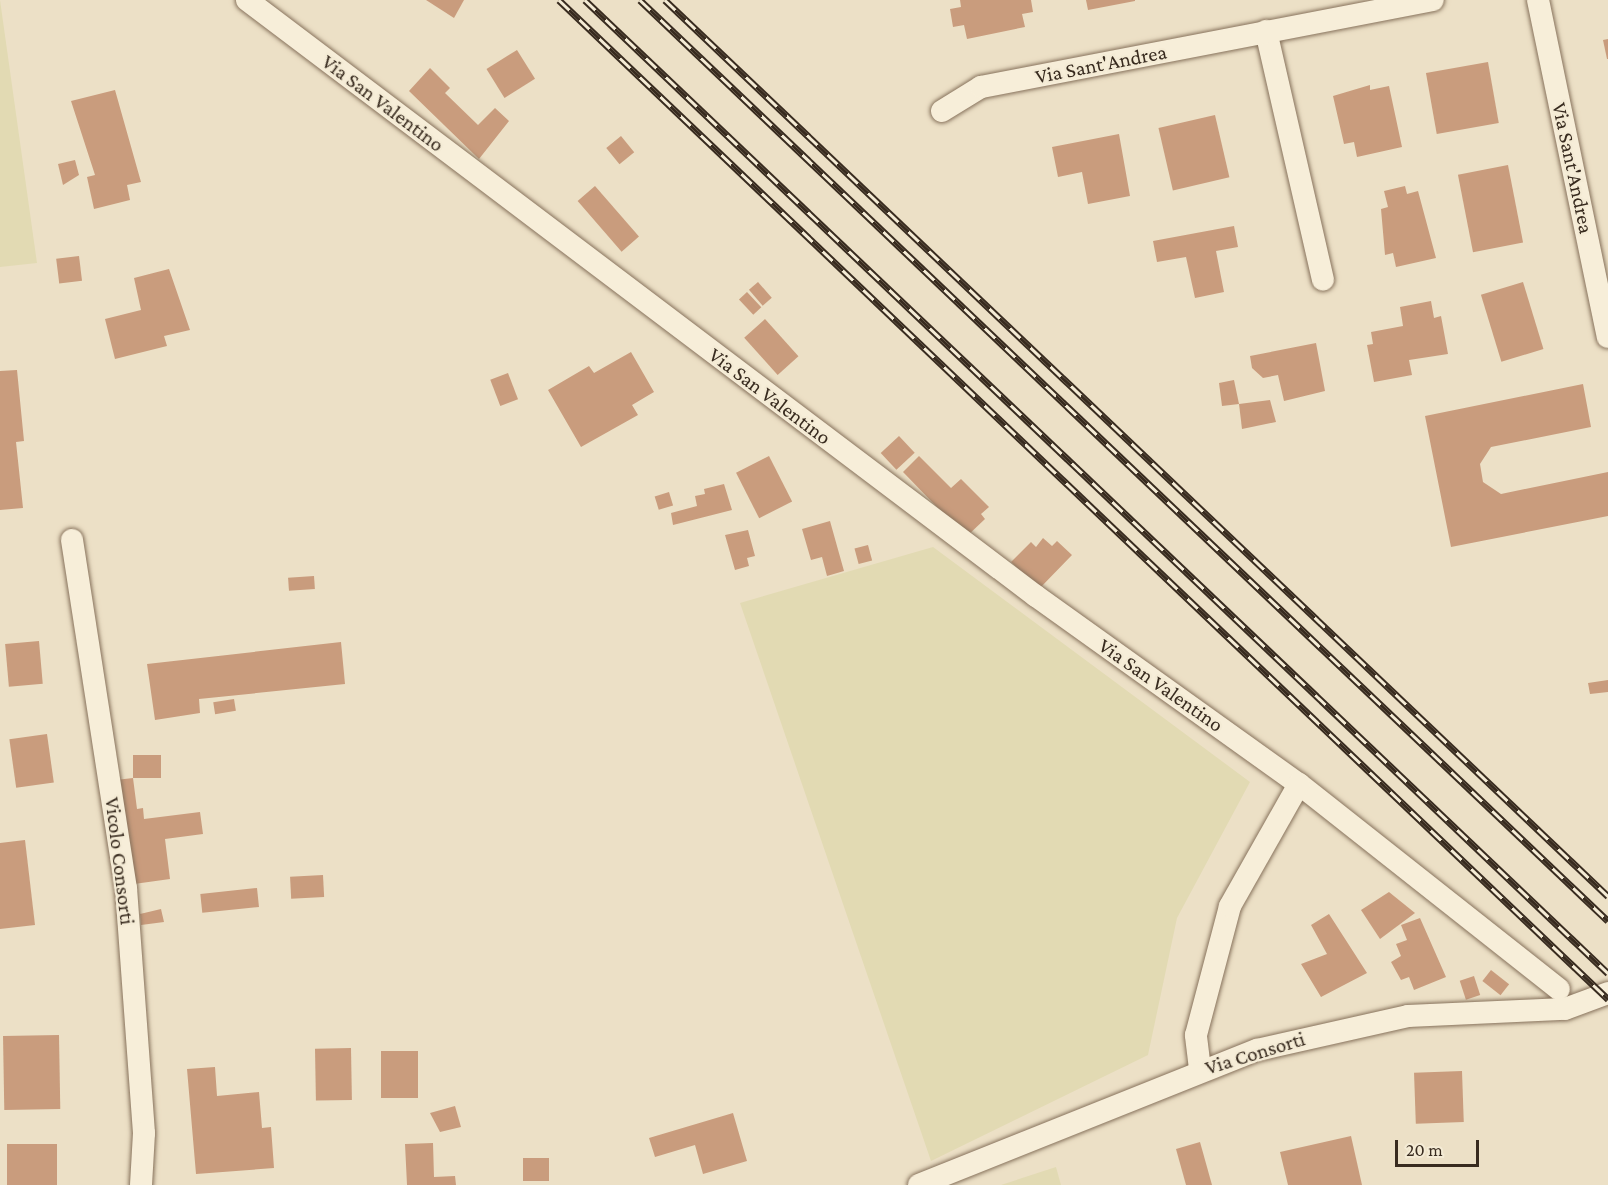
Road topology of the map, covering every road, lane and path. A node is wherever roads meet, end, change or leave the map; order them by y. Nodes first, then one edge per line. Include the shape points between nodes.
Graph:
1 (247, 0) edge
2 (1433, 0) edge
3 (1538, 0) edge
4 (1266, 31) junction
5 (942, 111) dead end
6 (1323, 280) dead end
7 (1608, 337) edge
8 (72, 540) dead end
9 (1299, 784) junction
10 (1559, 989) dead end
11 (1608, 993) edge
12 (1200, 1069) junction
13 (141, 1185) edge
14 (920, 1185) edge

1 - 9 street, Via San Valentino via 1036,596
2 - 4 street, Via Sant'Andrea
3 - 7 street, Via Sant'Andrea
4 - 5 street, Via Sant'Andrea via 981,87
4 - 6 street
8 - 13 street, Vicolo Consorti via 126,888 144,1133
9 - 10 street, Via San Valentino
9 - 12 street via 1230,906 1196,1035
11 - 12 street, Via Consorti via 1565,1009 1455,1012 1356,1024
12 - 14 street, Via Consorti

